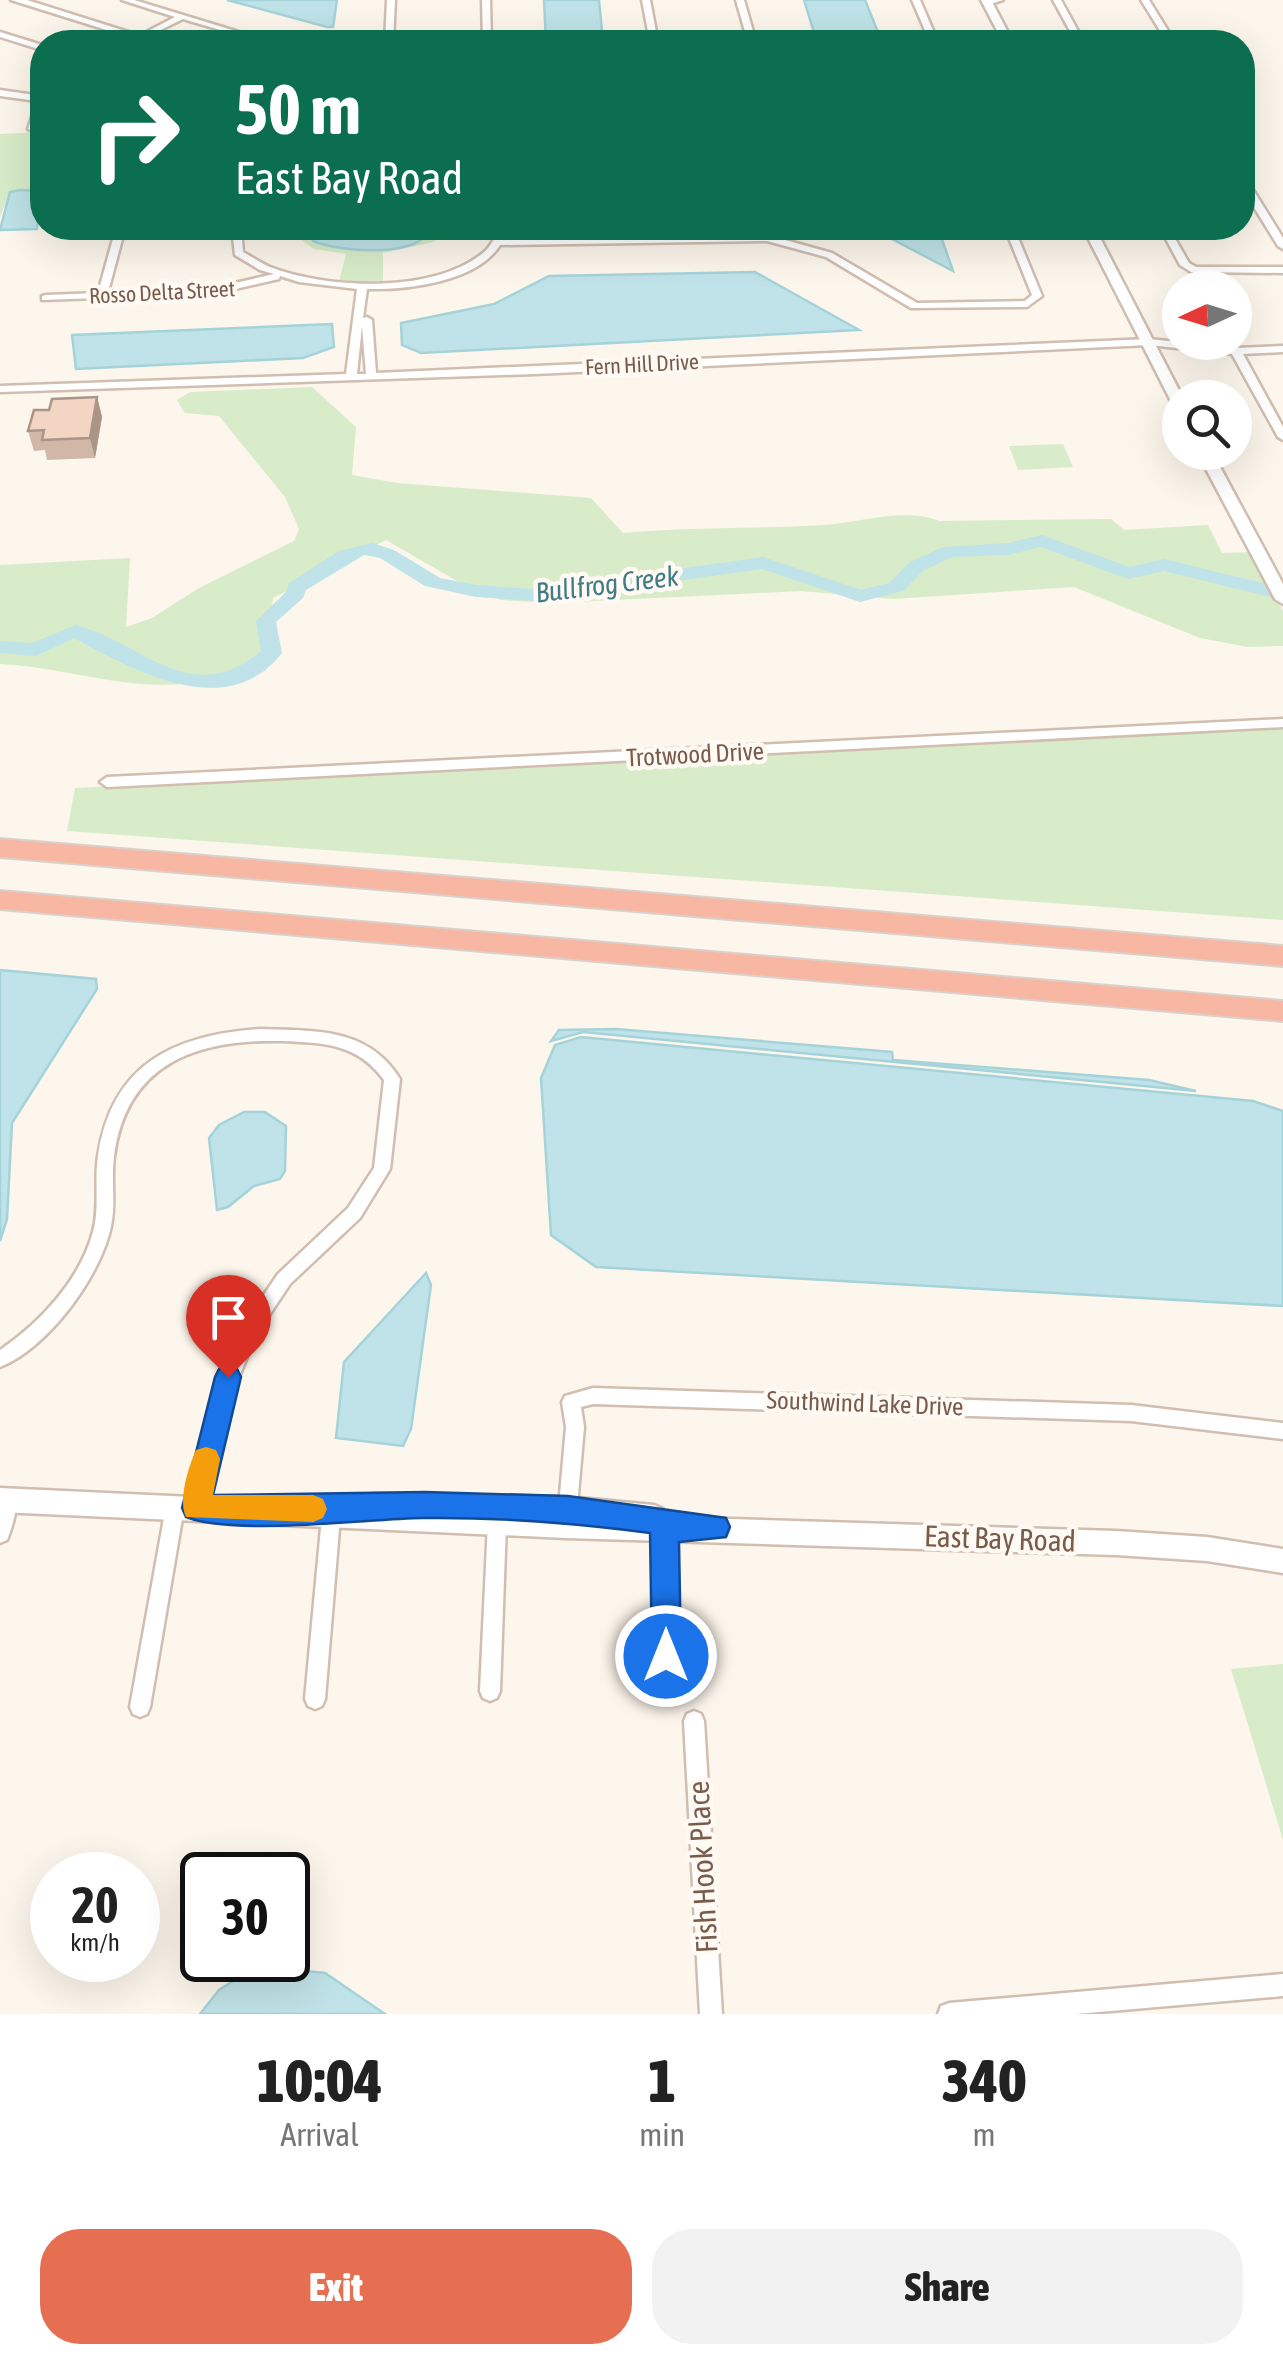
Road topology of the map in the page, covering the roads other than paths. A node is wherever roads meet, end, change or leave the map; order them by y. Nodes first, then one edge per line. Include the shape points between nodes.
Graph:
1 (6, 0) edge
2 (16, 0) edge
3 (126, 0) edge
4 (391, 0) edge
5 (486, 0) edge
6 (646, 0) edge
7 (740, 0) edge
8 (916, 0) edge
9 (1057, 0) edge
10 (1145, 0) edge
11 (990, 3) edge
12 (182, 17) junction
13 (104, 30) edge
14 (107, 30) edge
15 (159, 30) edge
16 (227, 30) edge
17 (390, 30) edge
18 (487, 30) edge
19 (652, 30) edge
20 (749, 30) edge
21 (929, 30) edge
22 (1001, 30) edge
23 (1073, 30) edge
24 (1164, 30) edge
25 (0, 34) edge
26 (30, 44) edge
27 (0, 93) edge
28 (30, 97) edge
29 (1255, 201) edge
30 (1283, 217) edge
31 (1266, 218) junction
32 (117, 240) edge
33 (237, 240) edge
34 (577, 240) edge
35 (781, 240) edge
36 (1015, 240) edge
37 (1096, 240) edge
38 (1104, 240) edge
39 (1172, 240) edge
40 (501, 242) joint
41 (1283, 246) edge
42 (1283, 270) edge
43 (276, 277) junction
44 (367, 287) junction
45 (102, 296) junction
46 (46, 298) dead end
47 (1134, 311) junction
48 (1149, 342) junction
49 (1162, 343) edge
50 (1283, 349) edge
51 (1252, 350) edge
52 (1242, 360) edge
53 (371, 376) junction
54 (351, 377) junction
55 (1168, 380) edge
56 (0, 389) edge
57 (1279, 421) edge
58 (1283, 436) edge
59 (1214, 470) edge
60 (1283, 598) edge
61 (1283, 722) edge
62 (107, 782) dead end
63 (0, 848) edge
64 (0, 900) edge
65 (1283, 956) edge
66 (1283, 1011) edge
67 (0, 1360) edge
68 (1283, 1431) edge
69 (4, 1500) edge
70 (186, 1508) junction
71 (273, 1511) junction
72 (331, 1516) junction
73 (567, 1518) junction
74 (497, 1524) junction
75 (716, 1527) junction
76 (664, 1529) junction
77 (0, 1534) edge
78 (1283, 1561) edge
79 (666, 1683) dead end
80 (490, 1691) dead end
81 (315, 1699) dead end
82 (140, 1707) dead end
83 (694, 1721) dead end
84 (1283, 1985) edge
85 (711, 2014) edge
86 (949, 2014) edge

1 - 13 street
2 - 14 street
3 - 12 street
4 - 17 street
5 - 18 street
6 - 19 street
7 - 20 street
8 - 21 street
9 - 23 street
10 - 24 street
11 - 22 street
12 - 15 street
12 - 16 street
25 - 26 street
27 - 28 street
29 - 31 street
30 - 31 street
31 - 41 street
32 - 45 street
33 - 43 street via 238,253
34 - 40 street
35 - 36 street via 829,255 916,306 1027,304 1038,296
37 - 47 street
38 - 47 street
39 - 42 street via 1194,270
40 - 44 street via 449,274
43 - 44 street
43 - 45 street, Rosso Delta Street via 213,291
44 - 53 street
44 - 54 street
45 - 46 street, Rosso Delta Street
47 - 48 street
48 - 49 street, Fern Hill Drive
48 - 53 street, Fern Hill Drive
48 - 55 street
50 - 51 street, Fern Hill Drive
52 - 57 street
53 - 54 street, Fern Hill Drive
54 - 56 street, Fern Hill Drive
57 - 58 street
59 - 60 street
61 - 62 street, Trotwood Drive
63 - 65 highway
64 - 66 highway
67 - 70 street via 41,1330 101,1236 108,1135 138,1077 175,1050 215,1036 337,1038 373,1052 392,1078 382,1169 354,1213 284,1279 249,1331
68 - 73 street, Southwind Lake Drive via 1131,1412 593,1396 572,1402
69 - 70 street, East Bay Road
69 - 77 street
70 - 71 street, East Bay Road
70 - 82 street
71 - 72 street, East Bay Road
71 - 73 street, East Bay Road via 425,1505
72 - 74 street, East Bay Road
72 - 81 street
73 - 74 street, East Bay Road
73 - 75 street, East Bay Road
73 - 76 street, East Bay Road
74 - 80 street
75 - 76 street, East Bay Road
75 - 78 street, East Bay Road via 1161,1545
76 - 79 street
83 - 85 street, Fish Hook Place
84 - 86 street

